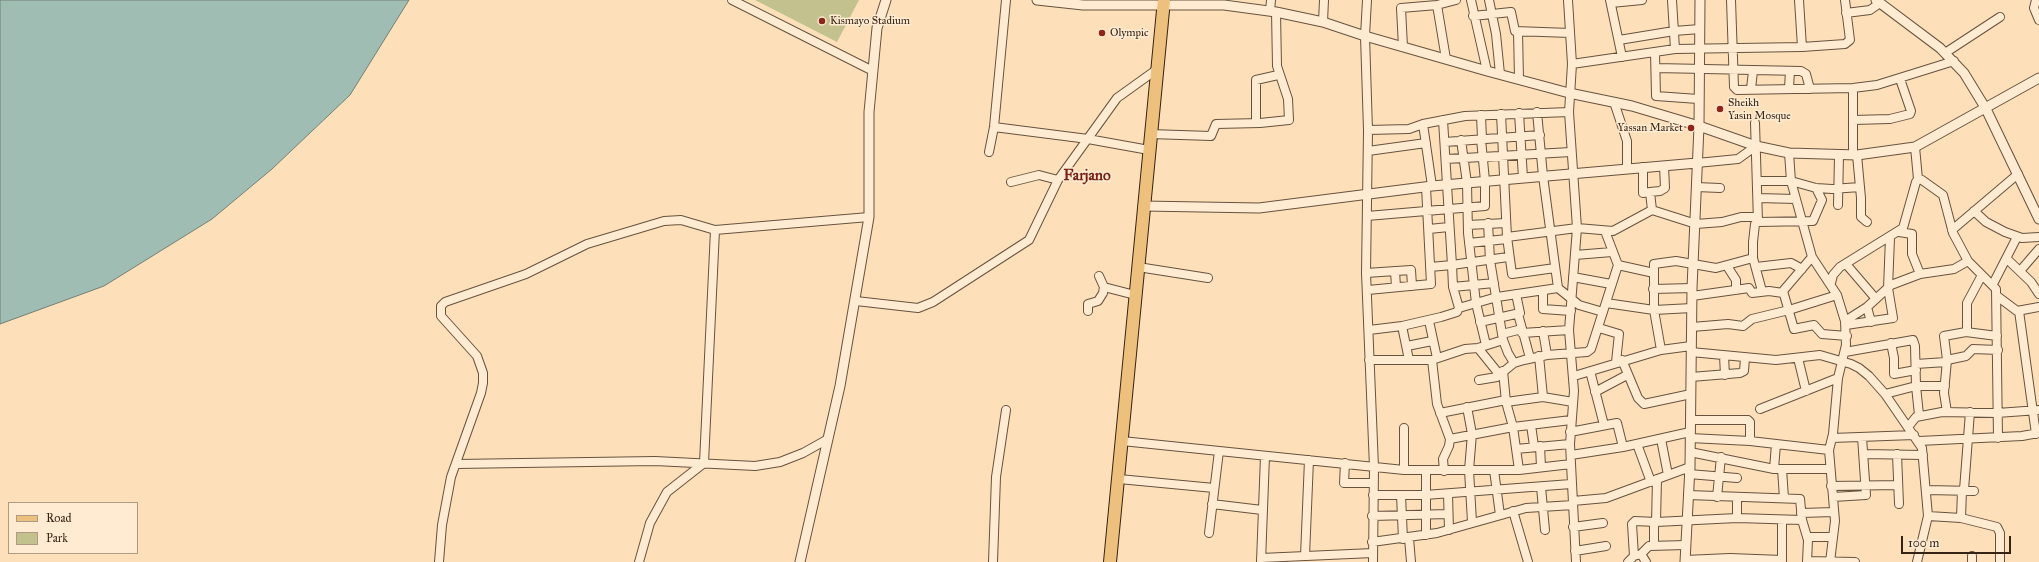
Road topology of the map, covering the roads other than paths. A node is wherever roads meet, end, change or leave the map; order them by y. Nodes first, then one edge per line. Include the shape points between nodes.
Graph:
1 (732, 0) edge
2 (886, 0) edge
3 (1006, 0) edge
4 (1037, 0) edge
5 (1271, 0) edge
6 (1324, 0) edge
7 (1367, 0) edge
8 (1456, 0) edge
9 (1471, 0) edge
10 (1489, 0) edge
11 (1568, 0) edge
12 (1642, 0) edge
13 (1672, 0) edge
14 (1700, 0) edge
15 (1731, 0) edge
16 (1799, 0) edge
17 (1845, 0) edge
18 (2036, 0) edge
19 (1610, 1) edge
20 (1878, 1) edge
21 (1163, 2) edge
22 (1224, 2) edge
23 (1083, 3) edge
24 (1437, 4) junction
25 (1273, 11) junction
26 (1846, 13) junction
27 (1492, 14) junction
28 (1473, 16) junction
29 (2000, 17) dead end
30 (2039, 20) edge
31 (1323, 22) junction
32 (1700, 29) junction
33 (1518, 31) junction
34 (1674, 31) junction
35 (1570, 33) junction
36 (1365, 36) junction
37 (1619, 40) junction
38 (1403, 47) junction
39 (1734, 47) junction
40 (1802, 47) junction
41 (1698, 48) junction
42 (1675, 49) junction
43 (1655, 52) junction
44 (1945, 53) junction
45 (1622, 58) junction
46 (1446, 59) junction
47 (1954, 61) junction
48 (1572, 64) junction
49 (1656, 68) junction
50 (1156, 70) junction
51 (1698, 70) junction
52 (1733, 70) junction
53 (873, 71) junction
54 (1487, 71) junction
55 (1753, 71) junction
56 (1790, 71) junction
57 (1500, 74) junction
58 (1278, 75) junction
59 (2039, 78) edge
60 (1519, 79) junction
61 (1900, 79) junction
62 (1789, 88) junction
63 (1854, 88) junction
64 (1751, 89) junction
65 (1810, 89) junction
66 (1569, 93) junction
67 (1698, 99) junction
68 (1614, 102) junction
69 (1986, 109) junction
70 (1538, 112) junction
71 (1569, 112) junction
72 (1519, 113) junction
73 (1501, 114) junction
74 (1481, 115) junction
75 (1443, 120) junction
76 (1853, 120) junction
77 (1256, 123) junction
78 (1755, 123) dead end
79 (1423, 124) junction
80 (1699, 126) junction
81 (994, 127) junction
82 (1368, 130) junction
83 (1150, 134) junction
84 (1540, 135) junction
85 (1520, 136) junction
86 (1502, 138) junction
87 (1088, 139) junction
88 (1482, 139) junction
89 (1461, 140) junction
90 (1445, 142) junction
91 (1426, 143) junction
92 (1756, 146) junction
93 (1915, 147) junction
94 (1149, 150) junction
95 (1368, 151) junction
96 (989, 152) dead end
97 (1571, 152) junction
98 (1542, 154) junction
99 (1789, 154) junction
100 (1522, 155) junction
101 (1839, 155) junction
102 (1855, 155) junction
103 (1503, 156) junction
104 (1483, 157) junction
105 (1464, 158) junction
106 (1446, 159) junction
107 (1697, 163) junction
108 (1664, 166) junction
109 (1643, 167) junction
110 (1627, 169) junction
111 (2018, 174) junction
112 (1574, 175) junction
113 (1543, 176) junction
114 (1523, 178) junction
115 (1504, 179) junction
116 (1918, 179) junction
117 (1058, 180) junction
118 (1485, 181) junction
119 (1757, 181) junction
120 (1791, 181) junction
121 (1012, 182) dead end
122 (1467, 183) junction
123 (1447, 185) junction
124 (1429, 186) junction
125 (1696, 187) junction
126 (1860, 187) junction
127 (1720, 188) dead end
128 (1816, 188) junction
129 (1838, 189) junction
130 (1650, 192) junction
131 (1366, 193) junction
132 (1758, 198) junction
133 (1796, 199) junction
134 (1838, 205) dead end
135 (1143, 206) junction
136 (1467, 208) junction
137 (1448, 209) junction
138 (1652, 210) junction
139 (1428, 211) junction
140 (1974, 211) junction
141 (1367, 216) junction
142 (869, 217) junction
143 (1758, 219) junction
144 (2039, 219) edge
145 (1802, 222) junction
146 (1868, 222) dead end
147 (1488, 223) junction
148 (1506, 223) junction
149 (1696, 224) junction
150 (1468, 225) junction
151 (1449, 226) junction
152 (1577, 228) junction
153 (1429, 229) junction
154 (715, 230) junction
155 (1551, 230) junction
156 (1952, 230) junction
157 (1605, 231) junction
158 (1899, 232) junction
159 (2017, 237) junction
160 (2039, 237) edge
161 (1507, 238) junction
162 (1890, 238) junction
163 (1489, 241) junction
164 (1469, 243) junction
165 (2039, 250) edge
166 (1612, 252) junction
167 (1575, 255) junction
168 (1508, 257) junction
169 (1812, 257) junction
170 (1753, 258) junction
171 (2007, 259) junction
172 (1490, 260) junction
173 (1968, 261) junction
174 (1472, 262) junction
175 (1846, 264) junction
176 (1618, 265) junction
177 (1694, 265) junction
178 (1452, 266) junction
179 (1727, 266) junction
180 (1138, 267) junction
181 (1430, 267) junction
182 (1756, 267) junction
183 (1556, 268) junction
184 (1802, 268) junction
185 (1395, 271) junction
186 (2020, 271) junction
187 (1366, 272) junction
188 (1654, 273) junction
189 (1920, 274) junction
190 (1982, 275) junction
191 (1099, 276) dead end
192 (1573, 277) junction
193 (1208, 278) dead end
194 (1494, 283) junction
195 (1831, 283) junction
196 (1474, 284) junction
197 (1611, 284) junction
198 (1993, 284) junction
199 (1412, 286) junction
200 (1104, 287) junction
201 (1453, 287) junction
202 (1396, 288) junction
203 (1558, 288) junction
204 (1653, 288) junction
205 (1888, 288) junction
206 (1368, 290) junction
207 (1736, 290) junction
208 (1762, 291) junction
209 (1543, 292) junction
210 (1692, 292) junction
211 (1783, 293) junction
212 (1516, 294) junction
213 (2039, 294) edge
214 (1135, 295) junction
215 (1837, 295) junction
216 (1997, 296) junction
217 (1497, 297) junction
218 (1571, 299) junction
219 (1876, 299) junction
220 (856, 301) junction
221 (1476, 303) junction
222 (1606, 303) junction
223 (1867, 307) junction
224 (2039, 307) edge
225 (1459, 308) junction
226 (1692, 308) junction
227 (1654, 310) junction
228 (1789, 310) junction
229 (1088, 311) dead end
230 (1571, 311) junction
231 (2019, 311) junction
232 (1602, 312) junction
233 (1518, 314) junction
234 (1500, 318) junction
235 (1429, 321) junction
236 (1480, 322) junction
237 (1871, 322) junction
238 (1846, 323) junction
239 (1402, 326) junction
240 (1692, 327) junction
241 (1599, 328) junction
242 (1368, 330) junction
243 (1542, 330) junction
244 (1569, 330) junction
245 (1522, 331) junction
246 (1967, 332) junction
247 (1847, 336) junction
248 (1997, 336) junction
249 (1502, 337) junction
250 (1432, 341) junction
251 (1891, 343) junction
252 (1407, 346) junction
253 (1482, 346) junction
254 (1691, 349) junction
255 (1661, 350) junction
256 (1998, 350) junction
257 (1845, 352) junction
258 (1571, 353) junction
259 (1543, 356) junction
260 (1724, 356) junction
261 (1530, 358) junction
262 (1745, 358) junction
263 (1798, 358) junction
264 (1434, 359) junction
265 (1369, 360) junction
266 (1409, 360) junction
267 (1619, 361) junction
268 (1947, 361) junction
269 (1842, 362) junction
270 (1514, 363) junction
271 (1916, 367) junction
272 (1590, 371) junction
273 (1501, 373) junction
274 (1627, 375) junction
275 (1726, 375) junction
276 (1574, 376) junction
277 (1691, 377) junction
278 (1838, 378) junction
279 (1479, 380) dead end
280 (1916, 386) junction
281 (1945, 386) junction
282 (1806, 391) junction
283 (1595, 392) junction
284 (1691, 394) junction
285 (1885, 394) junction
286 (1543, 397) junction
287 (1506, 401) junction
288 (1573, 402) junction
289 (1467, 407) junction
290 (1760, 409) dead end
291 (1006, 410) dead end
292 (2036, 410) edge
293 (1947, 412) junction
294 (1970, 412) junction
295 (1440, 413) junction
296 (1997, 413) junction
297 (1919, 415) junction
298 (1571, 420) junction
299 (1691, 420) junction
300 (1531, 425) junction
301 (1604, 426) junction
302 (1513, 427) junction
303 (1908, 427) junction
304 (1404, 428) dead end
305 (1570, 432) junction
306 (2038, 433) edge
307 (1472, 434) junction
308 (1690, 435) junction
309 (1862, 437) junction
310 (1832, 438) junction
311 (1916, 438) junction
312 (1969, 438) junction
313 (1998, 438) junction
314 (828, 439) junction
315 (1450, 439) junction
316 (1660, 439) junction
317 (1122, 441) junction
318 (1750, 441) junction
319 (1570, 444) junction
320 (1637, 444) junction
321 (1776, 444) junction
322 (1537, 446) junction
323 (1623, 447) junction
324 (1516, 449) junction
325 (1829, 450) junction
326 (1219, 451) junction
327 (1690, 452) junction
328 (1864, 454) junction
329 (1897, 454) junction
330 (1571, 455) junction
331 (1923, 455) junction
332 (1265, 456) junction
333 (1721, 457) junction
334 (1309, 460) junction
335 (704, 463) junction
336 (1345, 463) junction
337 (456, 464) junction
338 (1571, 464) junction
339 (1374, 467) junction
340 (1541, 467) junction
341 (1778, 469) junction
342 (1829, 469) junction
343 (1404, 470) junction
344 (1470, 470) junction
345 (1494, 470) junction
346 (1519, 470) junction
347 (1426, 471) junction
348 (1444, 471) junction
349 (1689, 471) junction
350 (1668, 475) junction
351 (1718, 476) junction
352 (1737, 478) dead end
353 (1119, 479) junction
354 (1654, 481) junction
355 (1373, 483) junction
356 (1571, 484) junction
357 (1898, 485) junction
358 (1541, 486) junction
359 (1831, 486) junction
360 (1867, 486) junction
361 (1214, 488) junction
362 (1496, 489) junction
363 (1927, 490) junction
364 (1963, 490) junction
365 (1974, 491) dead end
366 (1470, 492) junction
367 (1448, 494) junction
368 (1373, 495) junction
369 (1401, 495) junction
370 (1425, 495) junction
371 (1688, 495) junction
372 (1717, 497) junction
373 (1738, 497) junction
374 (1832, 497) junction
375 (1784, 498) junction
376 (1573, 503) junction
377 (1212, 504) junction
378 (1899, 504) dead end
379 (1543, 506) junction
380 (1262, 510) junction
381 (1513, 511) junction
382 (1834, 512) junction
383 (1448, 514) junction
384 (1401, 515) junction
385 (1426, 515) junction
386 (1500, 515) junction
387 (1372, 516) junction
388 (1801, 516) junction
389 (1928, 516) junction
390 (1737, 518) junction
391 (1961, 518) junction
392 (1782, 520) junction
393 (1687, 521) junction
394 (1472, 522) junction
395 (1655, 522) junction
396 (1603, 523) dead end
397 (1574, 527) junction
398 (1449, 530) junction
399 (1545, 530) dead end
400 (1209, 533) dead end
401 (1426, 535) junction
402 (1808, 537) junction
403 (1833, 537) junction
404 (1406, 538) junction
405 (1372, 542) junction
406 (1686, 544) junction
407 (1606, 546) dead end
408 (1654, 546) junction
409 (1575, 551) junction
410 (1373, 553) junction
411 (1305, 556) junction
412 (1635, 558) edge
413 (1261, 560) edge
414 (1685, 561) edge
415 (1782, 561) edge
416 (439, 562) edge
417 (639, 562) edge
418 (800, 562) edge
419 (993, 562) edge
420 (1110, 562) edge
421 (1373, 562) edge
422 (1411, 562) edge
423 (1528, 562) edge
424 (1576, 562) edge
425 (1646, 562) edge
426 (1807, 562) edge
427 (1830, 562) edge
428 (1855, 562) edge
429 (1917, 562) edge
430 (2000, 562) edge

1 - 53 street
2 - 53 street via 877,28
3 - 81 street
4 - 23 street
5 - 25 street
6 - 31 street
7 - 36 street
8 - 24 street
9 - 28 street
10 - 27 street
11 - 35 street
12 - 19 street
13 - 34 street
14 - 32 street
15 - 39 street
16 - 40 street
17 - 26 street
18 - 30 street via 2034,8
19 - 37 street
20 - 26 street via 1870,10
20 - 44 street
21 - 22 street
21 - 23 street
21 - 50 main road
22 - 25 street
24 - 38 street via 1401,8
24 - 46 street
25 - 31 street
25 - 58 street
26 - 40 street via 1849,42
27 - 28 street
27 - 33 street via 1512,13 1515,31
27 - 57 street
28 - 54 street
29 - 44 street
31 - 36 street
32 - 34 street
32 - 41 street
33 - 35 street
33 - 60 street
34 - 37 street
34 - 42 street
35 - 48 street
36 - 38 street
36 - 82 street
37 - 45 street
38 - 46 street
39 - 40 street
39 - 41 street
39 - 52 street
41 - 42 street
41 - 51 street
42 - 43 street
43 - 45 street
43 - 49 street
44 - 47 street
45 - 48 street
46 - 54 street
47 - 61 street
47 - 69 street
48 - 66 street
49 - 51 street
49 - 67 street via 1656,96
50 - 83 main road
50 - 87 street via 1117,98
51 - 52 street
51 - 67 street
52 - 55 street
52 - 64 street via 1735,89
53 - 142 street via 869,112
54 - 57 street
55 - 56 street
55 - 64 street
56 - 62 street
56 - 65 street via 1804,72
57 - 60 street
58 - 77 street via 1256,80
58 - 77 street via 1288,99 1289,120
59 - 69 street
60 - 66 street
61 - 63 street
61 - 76 street via 1910,113 1890,119
62 - 64 street
62 - 65 street
63 - 65 street
63 - 76 street
66 - 68 street
66 - 71 street
67 - 80 street
68 - 80 street
68 - 110 street via 1627,141
69 - 93 street
69 - 111 street
70 - 71 street
70 - 72 street
70 - 84 street
71 - 97 street
72 - 73 street
72 - 85 street
73 - 74 street
73 - 86 street
74 - 75 street
74 - 88 street
75 - 79 street
75 - 90 street
76 - 102 street
77 - 83 street via 1216,124 1211,136
78 - 92 street
79 - 82 street via 1409,129
79 - 91 street
80 - 92 street
80 - 107 street
81 - 87 street
81 - 96 street
82 - 95 street
83 - 94 main road
84 - 85 street
84 - 98 street
85 - 86 street
85 - 100 street
86 - 88 street
86 - 103 street
87 - 94 street
87 - 117 street
88 - 89 street
88 - 104 street
89 - 90 street
89 - 105 street
90 - 106 street
91 - 95 street
91 - 124 street
92 - 99 street
92 - 107 street via 1738,160
92 - 119 street
93 - 102 street
93 - 116 street
94 - 135 main road
95 - 131 street
97 - 98 street
97 - 112 street
98 - 100 street
98 - 113 street
99 - 101 street
99 - 120 street
100 - 103 street
100 - 114 street
101 - 102 street
101 - 129 street
102 - 126 street
103 - 104 street
103 - 115 street
104 - 105 street
104 - 118 street
105 - 106 street
105 - 122 street
106 - 123 street
107 - 108 street
107 - 125 street
108 - 109 street
108 - 130 street via 1665,188
109 - 110 street
109 - 130 street via 1643,193
110 - 112 street
111 - 140 street
111 - 144 street
112 - 113 street
112 - 152 street
113 - 114 street
113 - 155 street
114 - 115 street
115 - 118 street
115 - 148 street
116 - 156 street via 1943,196
116 - 158 street via 1904,226
117 - 121 street via 1039,175
117 - 220 street via 1029,240 933,302 918,308
118 - 122 street
118 - 136 street via 1485,206
119 - 120 street
119 - 132 street
120 - 128 street
120 - 133 street
122 - 123 street
122 - 136 street
123 - 124 street
123 - 137 street
124 - 131 street
124 - 139 street
125 - 127 street
125 - 149 street
126 - 129 street
126 - 146 street via 1861,217
128 - 129 street
128 - 145 street via 1822,202 1813,221
129 - 134 street
130 - 138 street
131 - 135 street via 1259,208
131 - 141 street
132 - 133 street
132 - 143 street
133 - 145 street
135 - 180 main road
136 - 137 street
136 - 150 street
137 - 139 street
137 - 151 street
138 - 149 street
138 - 157 street via 1616,230
139 - 141 street
139 - 153 street
140 - 156 street
140 - 159 street via 1992,226
141 - 187 street
142 - 154 street
142 - 220 street
143 - 145 street
143 - 149 street via 1741,217 1722,222
143 - 170 street via 1755,224
145 - 169 street
147 - 148 street
147 - 150 street
147 - 163 street
148 - 161 street
149 - 177 street
150 - 164 street
151 - 153 street
151 - 178 street
152 - 155 street
152 - 157 street
152 - 167 street
153 - 181 street
154 - 335 street
154 - 337 street via 681,220 658,223 587,244 526,274 445,302 440,311 441,316 477,356 483,373 481,393
155 - 161 street
155 - 183 street
156 - 173 street
157 - 166 street
158 - 162 street
158 - 189 street via 1912,234 1912,254
159 - 160 street
159 - 171 street
161 - 163 street
161 - 168 street
162 - 175 street
162 - 205 street
163 - 164 street
163 - 172 street
164 - 174 street
165 - 186 street
166 - 167 street
166 - 176 street
167 - 192 street
168 - 172 street
168 - 183 street via 1513,275
169 - 184 street
169 - 195 street
170 - 179 street
170 - 182 street
171 - 186 street
171 - 198 street
172 - 174 street
172 - 194 street
173 - 189 street via 1949,271
173 - 190 street
174 - 178 street
174 - 196 street
175 - 195 street via 1835,272
175 - 219 street
176 - 188 street
176 - 197 street
177 - 179 street via 1716,268
177 - 188 street via 1676,261 1662,262 1654,264
177 - 210 street
178 - 181 street
178 - 201 street
179 - 207 street via 1736,280
180 - 193 street
180 - 214 main road
181 - 199 street via 1431,284
182 - 184 street via 1791,263
182 - 208 street
183 - 203 street
184 - 211 street
185 - 187 street
185 - 199 street via 1411,270
185 - 202 street
186 - 213 street
187 - 206 street
188 - 204 street
189 - 205 street
190 - 198 street
190 - 246 street via 1967,303
191 - 200 street
192 - 197 street
192 - 218 street
194 - 196 street
194 - 217 street
195 - 215 street
196 - 201 street
196 - 221 street
197 - 222 street
198 - 216 street
199 - 202 street
200 - 214 street
200 - 229 street via 1098,301 1088,304
201 - 225 street
202 - 206 street
203 - 209 street
203 - 218 street
204 - 210 street
204 - 227 street
205 - 219 street
205 - 237 street via 1893,318
206 - 242 street
207 - 208 street via 1749,288 1752,292
207 - 210 street
208 - 211 street
209 - 212 street
209 - 230 street via 1545,310
210 - 226 street
211 - 228 street
212 - 217 street
212 - 233 street via 1520,312
214 - 317 main road
215 - 228 street
215 - 238 street
216 - 231 street
216 - 248 street
217 - 221 street
217 - 234 street
218 - 230 street
218 - 232 street via 1580,306
219 - 223 street
220 - 314 street
221 - 225 street
221 - 236 street
222 - 227 street
222 - 232 street
223 - 237 street
223 - 238 street
224 - 231 street
225 - 235 street via 1457,312
226 - 227 street
226 - 240 street
227 - 255 street
228 - 240 street via 1752,319 1743,326 1728,324
228 - 247 street via 1794,329 1814,325 1822,334
230 - 244 street
231 - 292 street
232 - 241 street
233 - 234 street
233 - 245 street
234 - 236 street
234 - 249 street
235 - 239 street
235 - 250 street
236 - 253 street
237 - 238 street
238 - 247 street
239 - 242 street
239 - 252 street
240 - 254 street
241 - 258 street via 1590,350
241 - 267 street via 1620,334
242 - 265 street
243 - 244 street
243 - 245 street
243 - 259 street
244 - 258 street
245 - 249 street
245 - 261 street
246 - 248 street
246 - 268 street via 1944,336
247 - 257 street
248 - 256 street
249 - 253 street
249 - 270 street
250 - 252 street
250 - 264 street
251 - 257 street
251 - 271 street via 1913,340
251 - 271 street via 1894,374
252 - 266 street
253 - 264 street
253 - 273 street
254 - 255 street
254 - 260 street
254 - 277 street
255 - 267 street
256 - 268 street via 1973,349 1966,356
256 - 296 street
257 - 269 street
258 - 259 street
258 - 276 street
259 - 261 street
259 - 286 street
260 - 262 street
260 - 275 street
261 - 270 street
262 - 263 street
262 - 275 street via 1743,372
263 - 269 street via 1820,355
263 - 282 street
264 - 266 street
264 - 295 street via 1435,398
265 - 266 street
265 - 339 street
267 - 272 street
267 - 274 street
268 - 271 street
268 - 281 street
269 - 278 street
269 - 285 street via 1860,368
270 - 273 street
271 - 280 street
272 - 276 street
272 - 283 street
273 - 279 street via 1496,377
273 - 287 street
274 - 283 street
274 - 284 street via 1638,398 1644,404
275 - 277 street
276 - 288 street
277 - 284 street
278 - 282 street
278 - 310 street
280 - 281 street
280 - 285 street
280 - 297 street
281 - 293 street
282 - 290 street
283 - 301 street
284 - 299 street
285 - 303 street
286 - 287 street
286 - 288 street
287 - 289 street
287 - 302 street
288 - 298 street
289 - 295 street
289 - 307 street
291 - 419 street via 996,477
292 - 296 street
292 - 306 street
293 - 294 street
293 - 297 street
294 - 296 street
294 - 312 street
295 - 315 street
296 - 313 street
297 - 303 street
298 - 300 street
298 - 305 street
299 - 308 street
299 - 318 street via 1748,420
300 - 302 street
300 - 322 street
301 - 305 street
301 - 323 street via 1617,423
302 - 307 street
302 - 324 street
303 - 311 street
304 - 343 street
305 - 319 street
306 - 313 street
307 - 315 street
307 - 344 street
308 - 316 street
308 - 318 street
308 - 327 street
309 - 310 street
309 - 311 street
309 - 328 street
310 - 325 street
311 - 312 street
311 - 331 street
312 - 313 street
312 - 364 street
314 - 335 street via 780,462 755,466
314 - 418 street
315 - 348 street via 1443,459
316 - 320 street
316 - 350 street
317 - 326 street
317 - 353 main road
318 - 321 street
319 - 322 street
319 - 330 street
320 - 323 street
320 - 354 street
321 - 325 street
321 - 341 street
322 - 324 street
322 - 340 street
323 - 330 street
324 - 346 street
325 - 342 street
326 - 332 street
326 - 361 street
327 - 333 street
327 - 349 street
328 - 329 street
328 - 360 street
329 - 331 street
329 - 357 street
330 - 338 street
331 - 363 street
332 - 334 street
332 - 380 street
333 - 341 street
333 - 351 street
334 - 336 street
334 - 411 street
335 - 337 street
335 - 417 street via 667,492 650,523
336 - 339 street
336 - 355 street via 1344,483
337 - 416 street via 443,517
338 - 340 street
338 - 356 street
339 - 343 street
339 - 355 street
340 - 346 street
341 - 342 street
341 - 375 street
342 - 359 street
343 - 347 street
344 - 345 street
344 - 348 street
344 - 366 street
345 - 346 street
345 - 362 street
347 - 348 street
347 - 370 street
349 - 350 street
349 - 351 street
349 - 371 street
350 - 354 street
351 - 352 street
351 - 372 street
353 - 361 street
353 - 420 main road
354 - 376 street via 1606,498
354 - 395 street
355 - 368 street
356 - 358 street
356 - 376 street
357 - 360 street
357 - 378 street
358 - 362 street
358 - 379 street
359 - 360 street
359 - 374 street
360 - 374 street via 1867,494 1864,496
361 - 377 street
362 - 366 street
362 - 386 street
363 - 364 street
363 - 389 street
364 - 365 street
364 - 391 street
366 - 367 street
366 - 394 street
367 - 370 street
367 - 383 street
368 - 369 street
368 - 387 street
369 - 370 street
369 - 384 street
370 - 385 street
371 - 372 street
371 - 393 street
372 - 373 street
373 - 375 street
373 - 390 street
374 - 382 street
375 - 388 street via 1800,499
376 - 379 street
376 - 397 street
377 - 380 street
377 - 400 street
379 - 381 street
379 - 399 street
380 - 413 street
381 - 386 street
381 - 423 street
382 - 388 street
382 - 403 street
383 - 385 street
383 - 398 street
384 - 385 street
384 - 387 street
384 - 404 street
385 - 401 street
386 - 394 street
387 - 405 street
388 - 392 street
388 - 402 street
389 - 391 street
389 - 429 street
390 - 392 street
390 - 393 street
391 - 430 street via 1992,525 1999,530
392 - 415 street
393 - 395 street
393 - 406 street
394 - 398 street
395 - 408 street
395 - 412 street via 1633,522
396 - 397 street
397 - 409 street
398 - 401 street
401 - 404 street
402 - 403 street
402 - 426 street
403 - 427 street
404 - 405 street
404 - 422 street
405 - 410 street
406 - 408 street
406 - 414 street
407 - 409 street
408 - 412 street via 1648,547
409 - 424 street
410 - 411 street
410 - 421 street
411 - 413 street
412 - 425 street
414 - 415 street via 1735,558
426 - 427 street
427 - 428 street

